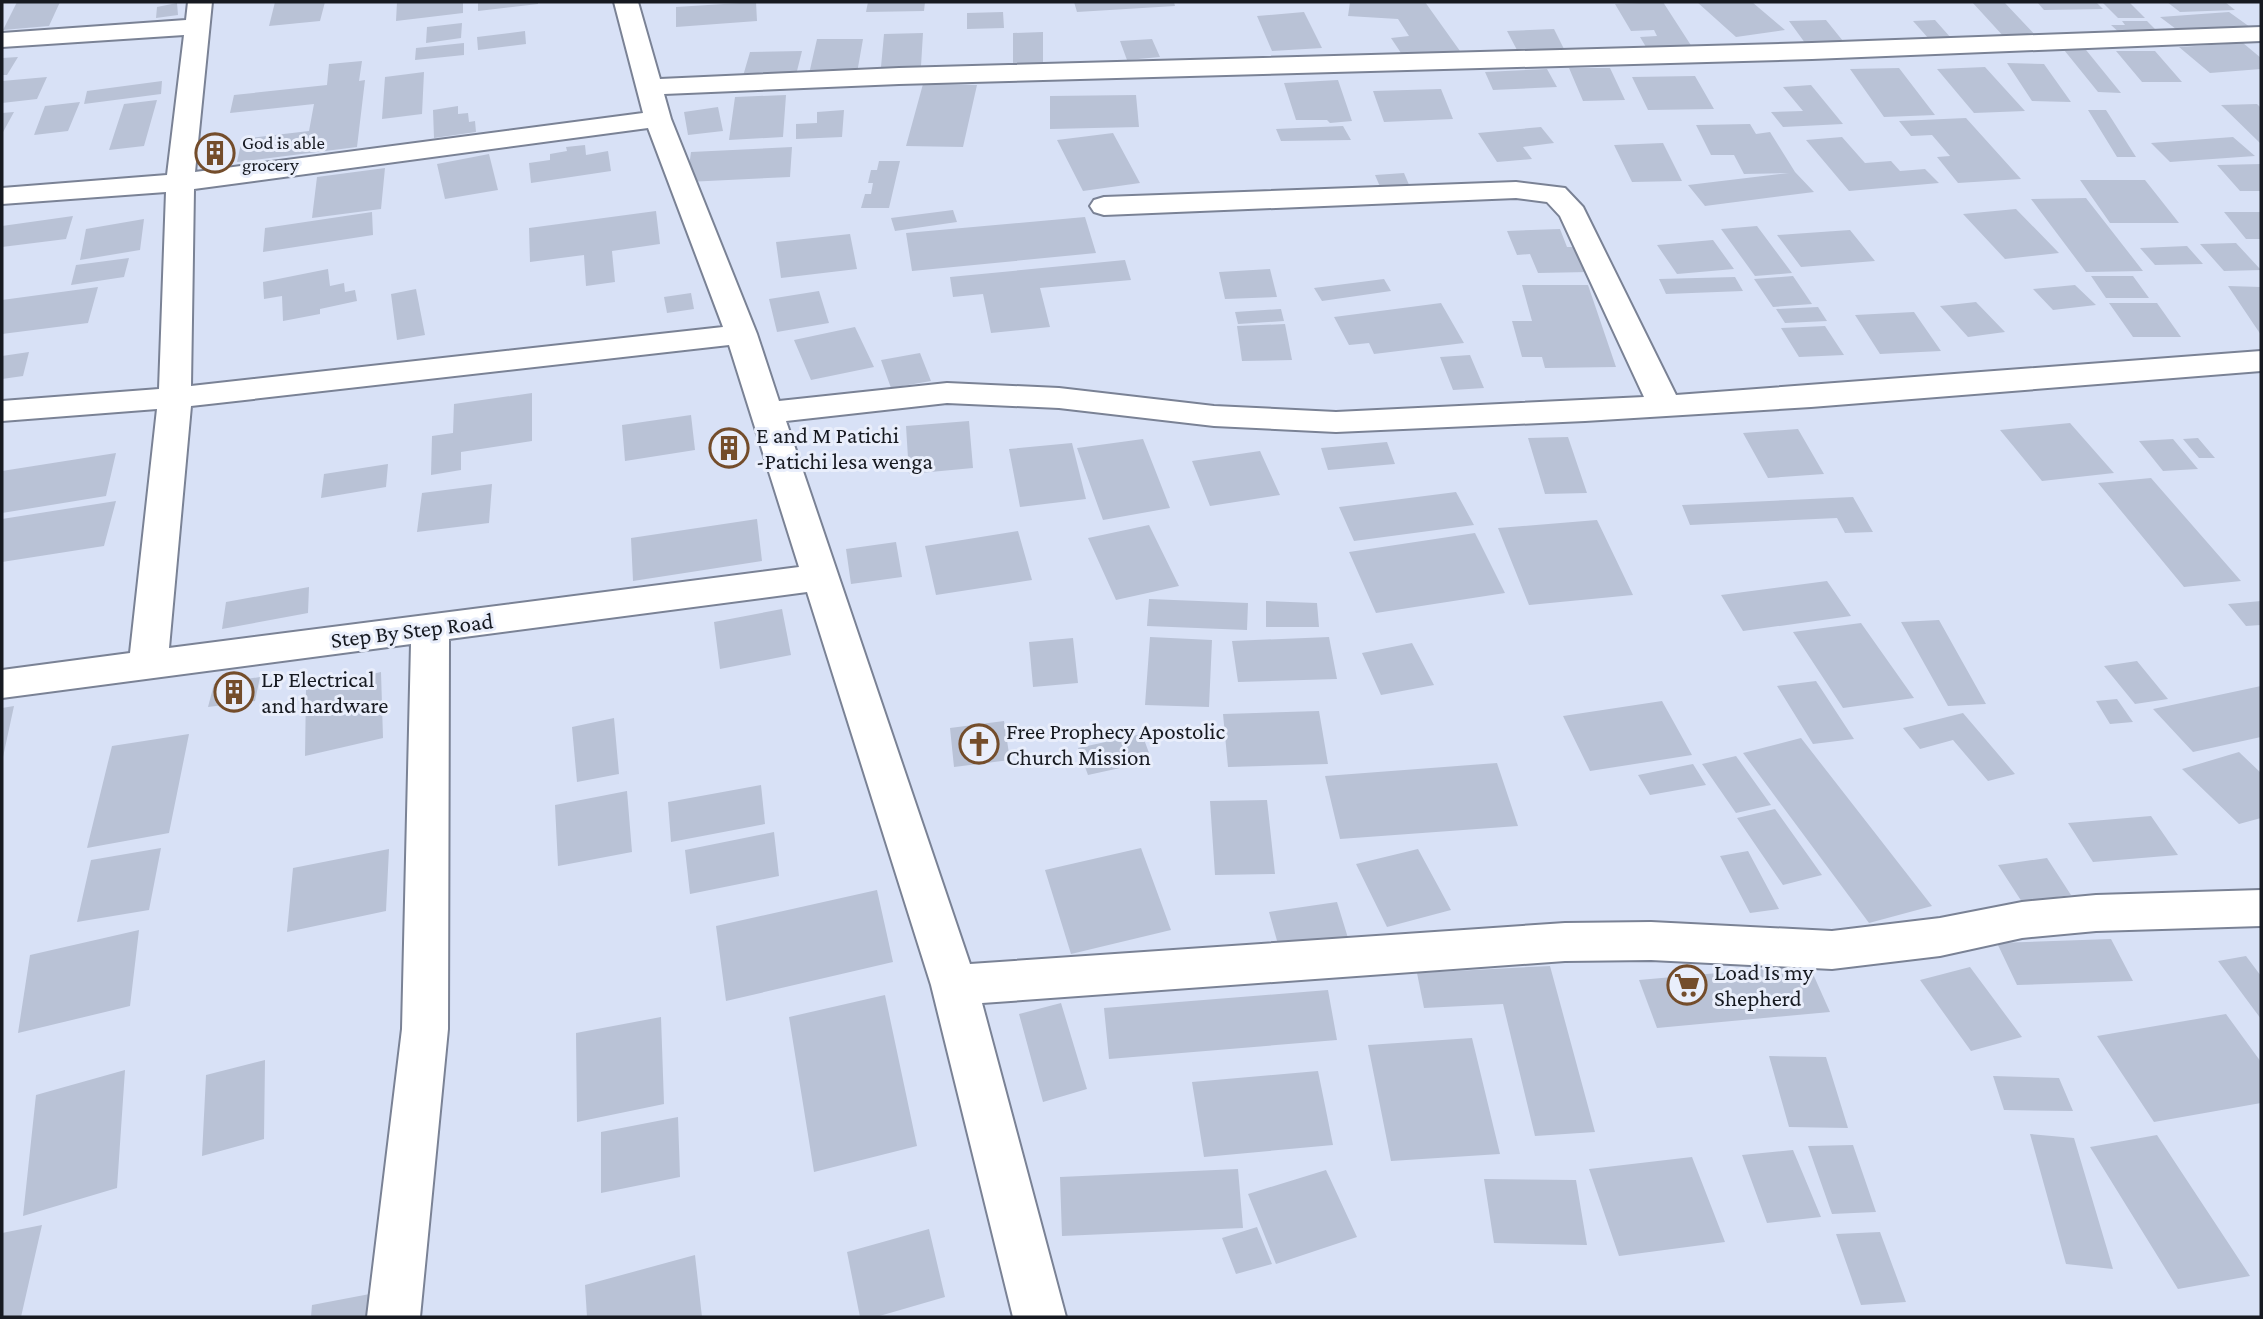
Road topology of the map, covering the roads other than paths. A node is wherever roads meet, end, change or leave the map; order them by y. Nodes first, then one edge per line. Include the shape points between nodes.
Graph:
1 (626, 2) edge
2 (199, 14) edge
3 (2261, 34) edge
4 (2, 40) edge
5 (653, 103) junction
6 (180, 182) junction
7 (2, 196) edge
8 (1104, 206) dead end
9 (741, 334) junction
10 (2261, 361) edge
11 (175, 398) junction
12 (1665, 406) junction
13 (2, 411) edge
14 (768, 413) junction
15 (822, 577) junction
16 (430, 628) junction
17 (148, 664) junction
18 (2, 684) edge
19 (2261, 908) edge
20 (954, 985) junction
21 (393, 1317) edge
22 (1039, 1317) edge

1 - 5 street
2 - 4 street
2 - 6 street
3 - 5 street via 899,76
5 - 6 street
5 - 9 street
6 - 7 street
6 - 11 street
8 - 12 street via 1516,190 1555,194 1573,213
9 - 11 street
9 - 14 street
10 - 12 street
11 - 13 street
11 - 17 street
12 - 14 street via 1336,422 947,393
14 - 15 street
15 - 16 street, Step By Step Road
15 - 20 street
16 - 17 street, Step By Step Road
16 - 21 street via 425,1028
17 - 18 street, Step By Step Road
19 - 20 street via 2022,920 1940,937 1832,950 1651,941 1565,942
20 - 22 street

